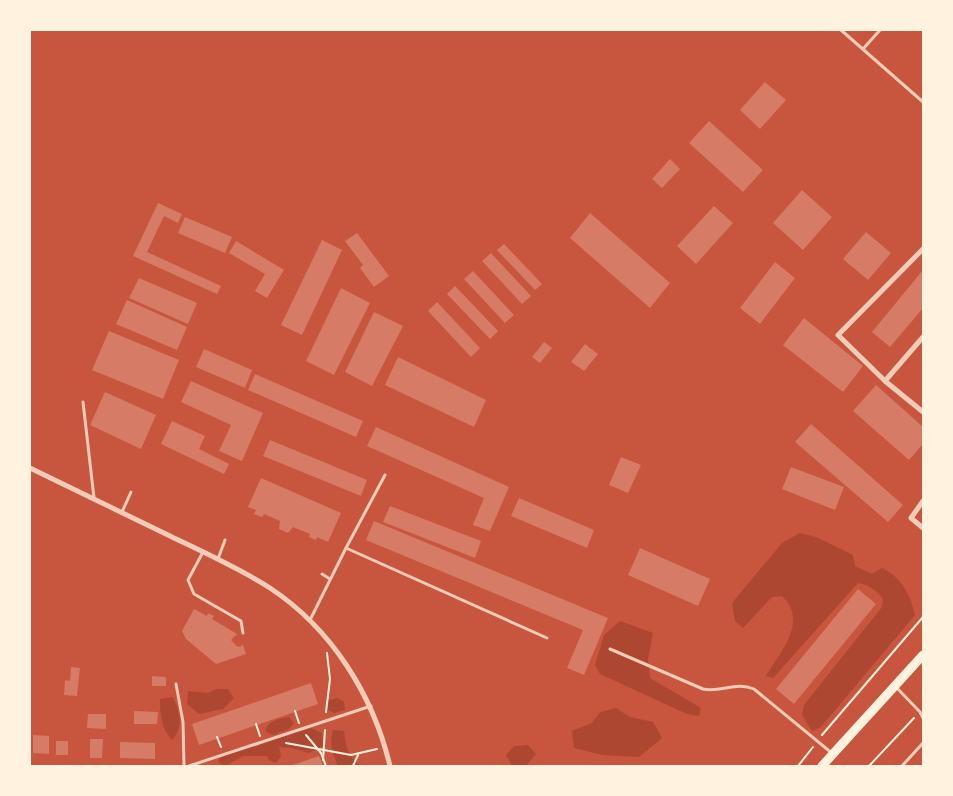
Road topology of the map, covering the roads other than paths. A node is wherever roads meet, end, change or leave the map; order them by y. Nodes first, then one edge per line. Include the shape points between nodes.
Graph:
1 (841, 30) edge
2 (880, 30) edge
3 (863, 49) junction
4 (923, 102) edge
5 (923, 249) edge
6 (923, 336) edge
7 (885, 381) junction
8 (83, 402) dead end
9 (923, 412) edge
10 (30, 468) edge
11 (385, 476) dead end
12 (131, 492) dead end
13 (94, 499) junction
14 (923, 501) edge
15 (122, 513) junction
16 (923, 528) edge
17 (225, 540) dead end
18 (346, 548) junction
19 (203, 552) junction
20 (218, 559) junction
21 (322, 574) dead end
22 (330, 579) junction
23 (310, 621) junction
24 (243, 633) dead end
25 (547, 638) dead end
26 (610, 649) dead end
27 (923, 655) edge
28 (176, 684) dead end
29 (895, 686) junction
30 (371, 706) junction
31 (923, 718) edge
32 (923, 743) edge
33 (833, 754) junction
34 (184, 766) edge
35 (189, 766) edge
36 (390, 766) edge
37 (822, 766) edge
38 (902, 766) edge

1 - 3 lane
2 - 3 lane
3 - 4 lane
5 - 7 street via 838,335
6 - 7 street
7 - 9 street
8 - 13 lane
10 - 13 street
11 - 18 lane
12 - 15 lane
13 - 15 street
14 - 16 street via 911,518
15 - 19 street
17 - 20 lane
18 - 22 lane
18 - 25 lane
19 - 20 street
19 - 24 lane via 188,580 194,594 241,622
20 - 23 street via 270,588
21 - 22 lane
22 - 23 lane
23 - 30 street via 346,664
26 - 33 lane via 702,689 742,685 754,688
27 - 29 main road
28 - 34 lane via 183,722
29 - 31 lane
29 - 33 main road
30 - 35 lane
30 - 36 street
32 - 38 lane
33 - 37 main road

